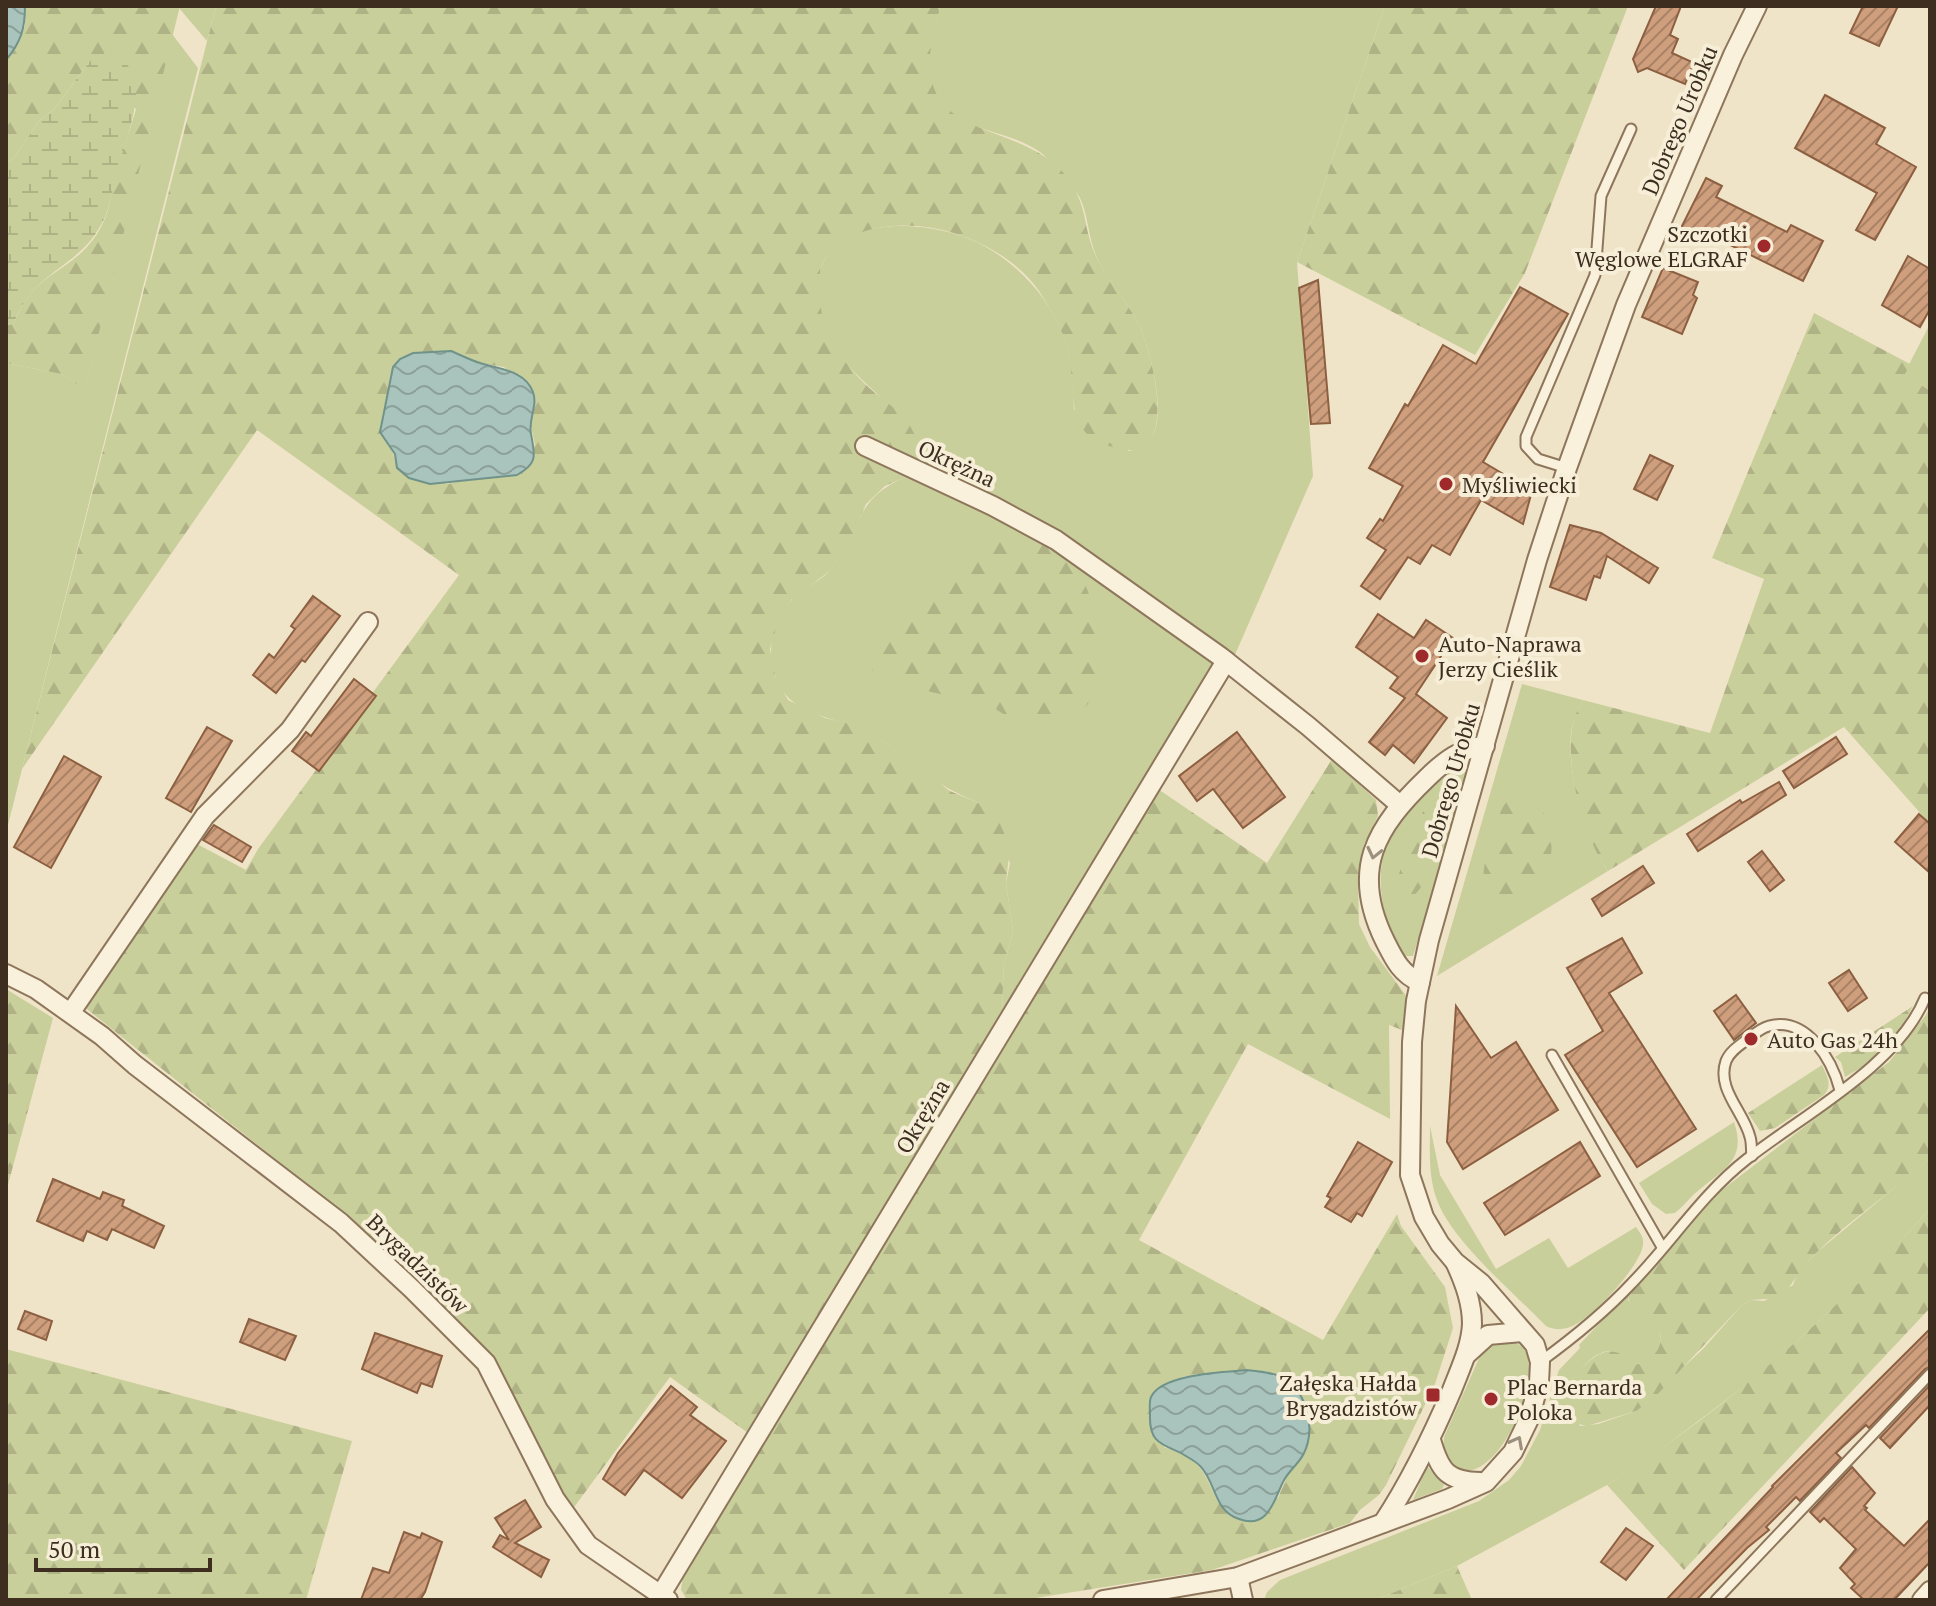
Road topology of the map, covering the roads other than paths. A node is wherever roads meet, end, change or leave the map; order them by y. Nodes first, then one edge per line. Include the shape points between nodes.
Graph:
1 (1757, 6) edge
2 (1631, 129) dead end
3 (865, 446) dead end
4 (1567, 468) junction
5 (368, 622) dead end
6 (1226, 661) junction
7 (1485, 746) junction
8 (1400, 805) junction
9 (6, 974) edge
10 (1420, 982) junction
11 (1925, 998) dead end
12 (71, 1012) junction
13 (1552, 1055) dead end
14 (1840, 1090) junction
15 (1752, 1156) junction
16 (1662, 1247) junction
17 (1455, 1262) junction
18 (1522, 1332) junction
19 (1466, 1355) junction
20 (1540, 1362) junction
21 (1930, 1374) edge
22 (1431, 1440) junction
23 (1486, 1482) junction
24 (1383, 1523) junction
25 (1238, 1577) junction
26 (1930, 1591) edge
27 (664, 1598) edge
28 (1103, 1600) edge
29 (1243, 1600) edge
30 (1716, 1600) edge
31 (1922, 1600) edge

1 - 4 street, Dobrego Urobku via 1626,305
2 - 4 lane via 1601,196 1595,275 1526,437 1526,446 1538,459
3 - 6 street, Okrężna via 1056,540
4 - 7 street, Dobrego Urobku
5 - 12 street via 290,730 205,816
6 - 8 street, Okrężna
6 - 27 street, Okrężna
7 - 8 street via 1473,746 1444,762
7 - 10 street, Dobrego Urobku
8 -> 10 street via 1375,847 1371,902 1395,961
9 - 12 street, Brygadzistów
10 - 17 street, Dobrego Urobku via 1412,1042 1410,1175 1424,1217
11 - 14 lane via 1884,1058
12 - 27 street, Brygadzistów via 341,1223 412,1289 486,1363 555,1499 588,1545
13 - 16 lane
14 - 15 lane
14 - 15 lane via 1829,1061 1808,1036 1798,1028 1765,1026 1734,1050 1725,1070 1727,1090 1750,1136
15 - 16 lane via 1705,1197
16 - 20 lane via 1601,1314
17 - 18 street, Dobrego Urobku via 1481,1283
17 - 19 street, Dobrego Urobku via 1472,1307
18 - 19 street via 1488,1335
18 - 20 street, Dobrego Urobku via 1535,1345
19 - 22 street, Dobrego Urobku
23 -> 20 street via 1513,1452 1529,1419
21 - 30 lane
22 - 23 street via 1446,1474 1460,1481
22 - 24 street, Dobrego Urobku
23 - 24 street
24 - 25 street
25 - 28 street
25 - 29 street
26 - 31 street

